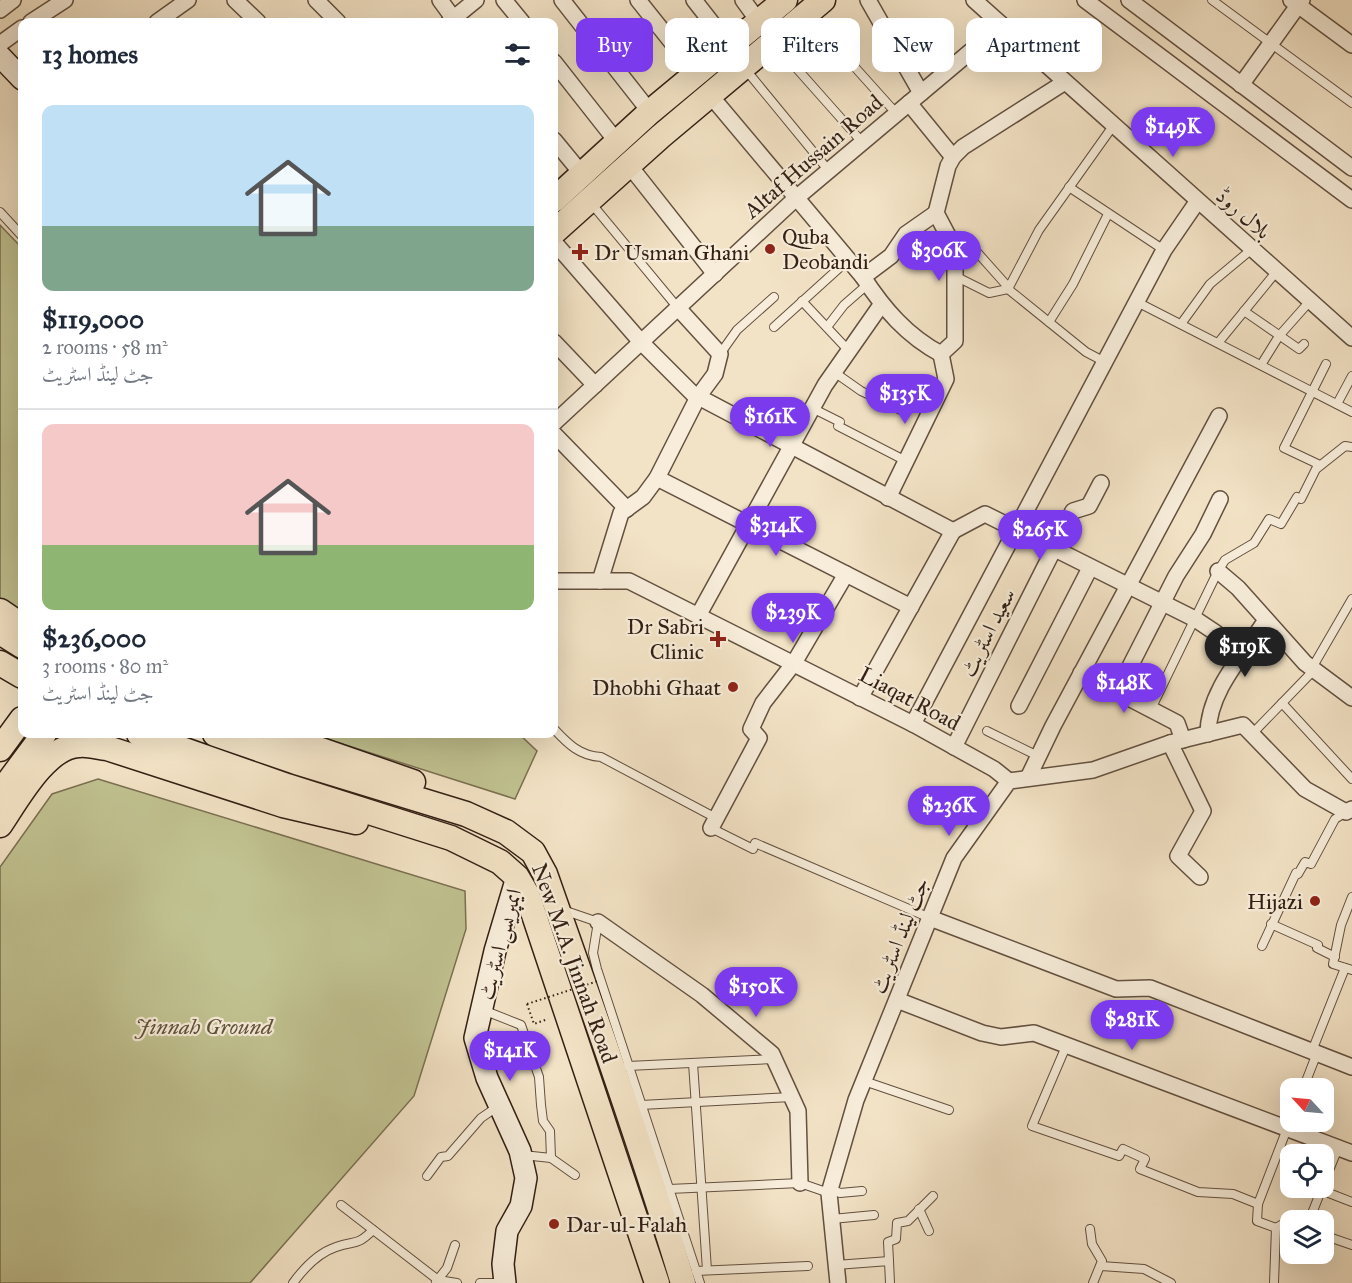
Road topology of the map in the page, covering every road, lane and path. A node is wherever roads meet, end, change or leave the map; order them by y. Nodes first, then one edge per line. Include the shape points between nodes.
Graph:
1 (13, 0) edge
2 (65, 0) edge
3 (188, 0) edge
4 (235, 0) edge
5 (316, 0) edge
6 (440, 0) edge
7 (476, 0) edge
8 (504, 0) edge
9 (562, 0) edge
10 (638, 0) edge
11 (694, 0) edge
12 (743, 0) edge
13 (785, 0) edge
14 (868, 0) edge
15 (974, 0) edge
16 (1085, 0) edge
17 (1129, 0) edge
18 (1212, 0) edge
19 (1297, 2) edge
20 (815, 7) edge
21 (0, 10) edge
22 (49, 18) edge
23 (163, 18) edge
24 (254, 18) edge
25 (334, 18) edge
26 (451, 18) edge
27 (456, 18) edge
28 (519, 18) edge
29 (708, 18) edge
30 (802, 18) edge
31 (994, 18) edge
32 (759, 22) junction
33 (749, 30) edge
34 (18, 31) edge
35 (1271, 43) junction
36 (0, 44) edge
37 (1352, 45) edge
38 (761, 53) edge
39 (966, 55) edge
40 (0, 56) edge
41 (749, 63) edge
42 (558, 67) edge
43 (699, 72) edge
44 (738, 72) edge
45 (748, 72) edge
46 (800, 72) edge
47 (1054, 72) edge
48 (697, 74) junction
49 (18, 75) edge
50 (1065, 82) junction
51 (1241, 85) junction
52 (921, 93) junction
53 (710, 95) junction
54 (909, 103) junction
55 (1352, 104) edge
56 (650, 112) junction
57 (896, 113) junction
58 (1113, 126) junction
59 (617, 142) junction
60 (862, 142) junction
61 (558, 145) edge
62 (953, 157) junction
63 (628, 165) junction
64 (1352, 168) edge
65 (829, 171) junction
66 (582, 174) junction
67 (1069, 188) junction
68 (558, 196) edge
69 (795, 199) junction
70 (589, 200) junction
71 (1352, 200) edge
72 (1197, 202) junction
73 (0, 212) edge
74 (936, 213) junction
75 (1108, 214) junction
76 (558, 228) edge
77 (18, 232) edge
78 (558, 247) edge
79 (1252, 249) junction
80 (1164, 250) junction
81 (955, 253) junction
82 (848, 260) junction
83 (1277, 271) junction
84 (715, 274) junction
85 (955, 276) junction
86 (865, 281) junction
87 (1009, 288) junction
88 (774, 297) dead end
89 (802, 301) junction
90 (1310, 301) junction
91 (1137, 302) junction
92 (881, 306) junction
93 (678, 308) junction
94 (1244, 311) junction
95 (1049, 322) junction
96 (1181, 324) junction
97 (774, 327) dead end
98 (827, 327) junction
99 (1280, 336) junction
100 (1352, 338) edge
101 (641, 342) junction
102 (1218, 343) junction
103 (1304, 344) dead end
104 (558, 346) edge
105 (849, 351) junction
106 (720, 354) junction
107 (941, 354) junction
108 (1105, 362) junction
109 (1261, 364) junction
110 (1326, 364) dead end
111 (834, 372) junction
112 (1352, 376) edge
113 (595, 385) junction
114 (1313, 391) junction
115 (698, 397) junction
116 (1337, 404) junction
117 (812, 408) junction
118 (905, 412) dead end
119 (1352, 412) edge
120 (1219, 416) dead end
121 (558, 419) edge
122 (558, 438) edge
123 (790, 447) junction
124 (1352, 447) edge
125 (906, 460) junction
126 (1320, 465) junction
127 (657, 478) junction
128 (1101, 483) dead end
129 (888, 498) junction
130 (1220, 500) dead end
131 (627, 509) junction
132 (748, 524) junction
133 (1016, 530) junction
134 (953, 531) junction
135 (1054, 550) junction
136 (1090, 568) junction
137 (1218, 571) junction
138 (846, 574) junction
139 (558, 581) edge
140 (600, 581) junction
141 (1127, 587) junction
142 (1352, 599) edge
143 (1162, 604) junction
144 (911, 607) junction
145 (0, 612) edge
146 (698, 616) junction
147 (1195, 619) junction
148 (1266, 620) junction
149 (18, 623) edge
150 (0, 632) edge
151 (18, 643) edge
152 (1241, 657) junction
153 (0, 663) edge
154 (794, 663) junction
155 (1313, 669) junction
156 (1081, 673) junction
157 (18, 674) edge
158 (1117, 692) junction
159 (860, 698) junction
160 (1352, 698) edge
161 (1282, 703) junction
162 (1019, 706) dead end
163 (1151, 709) junction
164 (18, 724) edge
165 (913, 724) junction
166 (987, 731) dead end
167 (558, 733) edge
168 (1208, 734) junction
169 (1252, 734) junction
170 (41, 738) edge
171 (150, 738) edge
172 (227, 738) edge
173 (287, 738) edge
174 (1176, 742) junction
175 (954, 747) junction
176 (0, 749) edge
177 (1038, 756) junction
178 (1028, 778) junction
179 (1352, 779) edge
180 (1009, 781) junction
181 (0, 793) edge
182 (1349, 810) edge
183 (466, 814) junction
184 (714, 823) junction
185 (0, 825) edge
186 (451, 838) junction
187 (517, 877) junction
188 (1200, 877) dead end
189 (1352, 897) edge
190 (557, 908) junction
191 (930, 918) junction
192 (598, 922) junction
193 (1271, 924) junction
194 (1262, 946) dead end
195 (1335, 957) junction
196 (1349, 969) edge
197 (598, 981) dead end
198 (897, 1000) junction
199 (482, 1009) junction
200 (534, 1024) dead end
201 (1067, 1044) junction
202 (1315, 1052) junction
203 (774, 1059) junction
204 (693, 1063) junction
205 (628, 1066) junction
206 (1352, 1067) edge
207 (1307, 1078) edge
208 (864, 1081) junction
209 (792, 1097) junction
210 (695, 1102) junction
211 (499, 1105) junction
212 (641, 1105) junction
213 (949, 1110) dead end
214 (1280, 1122) edge
215 (1285, 1132) edge
216 (1304, 1132) edge
217 (1345, 1150) edge
218 (522, 1155) junction
219 (551, 1158) junction
220 (1334, 1168) edge
221 (576, 1175) dead end
222 (427, 1176) dead end
223 (800, 1184) junction
224 (700, 1186) junction
225 (669, 1189) junction
226 (830, 1191) junction
227 (862, 1191) dead end
228 (1334, 1194) edge
229 (933, 1196) dead end
230 (1352, 1202) edge
231 (1258, 1204) junction
232 (341, 1205) dead end
233 (919, 1209) junction
234 (874, 1215) dead end
235 (832, 1219) junction
236 (1280, 1226) edge
237 (1276, 1228) junction
238 (1090, 1229) dead end
239 (373, 1230) junction
240 (929, 1231) dead end
241 (1334, 1238) edge
242 (455, 1245) dead end
243 (1352, 1245) edge
244 (889, 1261) junction
245 (836, 1265) junction
246 (808, 1266) dead end
247 (1101, 1266) junction
248 (707, 1270) junction
249 (689, 1277) edge
250 (436, 1282) edge
251 (293, 1283) edge
252 (457, 1283) edge
253 (480, 1283) edge
254 (500, 1283) edge
255 (505, 1283) edge
256 (657, 1283) edge
257 (700, 1283) edge
258 (838, 1283) edge
259 (890, 1283) edge
260 (1094, 1283) edge
261 (1171, 1283) edge
262 (1274, 1283) edge

1 - 21 street
2 - 22 street
3 - 23 street
4 - 24 street
5 - 25 street
6 - 26 street
7 - 27 street
8 - 28 street
9 - 56 street
10 - 48 street
11 - 29 street
12 - 32 street
13 - 32 main road
14 - 52 street
15 - 31 street, بلال روڈ
16 - 71 street
17 - 51 street
18 - 35 lane
19 - 35 street
19 - 37 street
20 - 30 main road
20 - 57 lane
32 - 33 main road
34 - 36 street
35 - 51 street
35 - 55 lane
38 - 41 main road
39 - 52 street, Altaf Hussain Road
40 - 49 street
42 - 59 street
43 - 48 main road
44 - 53 main road
45 - 65 lane
46 - 60 lane
47 - 50 street, بلال روڈ
48 - 56 main road
50 - 58 street, بلال روڈ
50 - 62 street
51 - 64 street
52 - 54 street, Altaf Hussain Road
53 - 63 main road
53 - 69 street
54 - 57 street, Altaf Hussain Road
54 - 62 street
56 - 59 main road
57 - 60 street, Altaf Hussain Road
58 - 67 lane
58 - 72 street, بلال روڈ
59 - 66 main road
60 - 65 street, Altaf Hussain Road
61 - 66 street
62 - 74 street
63 - 70 main road
63 - 84 street
65 - 69 street, Altaf Hussain Road
66 - 68 main road
67 - 75 lane
67 - 87 lane via 1039,230
69 - 82 street
69 - 84 street, Altaf Hussain Road
70 - 76 main road
70 - 93 lane
72 - 79 street, بلال روڈ
72 - 80 street
73 - 77 lane
74 - 81 street
74 - 86 street via 906,234 891,256
75 - 80 lane
75 - 95 lane via 1073,285
78 - 101 street
79 - 83 street, بلال روڈ
79 - 96 lane via 1210,284
80 - 91 street
81 - 85 street
81 - 87 lane via 968,242
82 - 86 street
82 - 89 lane
83 - 90 street, بلال روڈ
83 - 94 lane
84 - 93 street, Altaf Hussain Road
85 - 87 lane via 989,292
85 - 107 street via 955,341
86 - 92 street
86 - 98 lane
87 - 95 lane
88 - 106 lane via 737,330
89 - 97 lane
89 - 98 lane
90 - 99 lane
90 - 100 street, بلال روڈ
91 - 96 lane
91 - 108 street
92 - 105 street
92 - 107 street via 908,332
93 - 101 street, Altaf Hussain Road
93 - 106 street
94 - 99 lane
94 - 102 lane
95 - 108 lane
96 - 102 lane
98 - 105 lane
99 - 103 lane via 1299,349
99 - 109 lane
101 - 113 street, Altaf Hussain Road
101 - 115 street
102 - 109 lane
104 - 113 street
105 - 111 street
106 - 115 street via 715,374
107 - 125 street via 946,379
108 - 133 street
109 - 114 lane
110 - 114 lane
111 - 117 street
111 - 118 lane
112 - 116 lane
113 - 121 street, Altaf Hussain Road
114 - 116 lane
114 - 126 lane via 1284,448
115 - 123 street
115 - 127 street
116 - 119 lane
117 - 123 street
117 - 125 lane via 840,422 838,426
120 - 141 street
122 - 131 street
123 - 129 street
123 - 132 street
124 - 126 lane via 1345,446
125 - 129 street
126 - 137 lane via 1281,524 1269,519 1254,543 1225,560
127 - 131 street via 643,497
127 - 132 street
128 - 135 street, سعید اسٹریٹ via 1089,506 1073,511
129 - 134 street
130 - 143 street
131 - 140 street via 621,513
132 - 138 street
132 - 146 street
133 - 134 street via 985,514
133 - 135 street
133 - 165 street
134 - 144 street
135 - 136 street
135 - 175 street, سعید اسٹریٹ
136 - 141 street
136 - 162 street
137 - 147 lane
137 - 148 street
138 - 144 street
138 - 154 street
139 - 140 street, Liaqat Road
140 - 146 street, Liaqat Road via 629,581
141 - 143 street
141 - 156 street
142 - 155 lane
143 - 147 street
143 - 158 street
144 - 159 street
145 - 149 main road
146 - 154 street, Liaqat Road
147 - 152 street
147 - 163 lane
148 - 152 street
148 - 155 street
150 - 151 main road
152 - 168 street via 1213,707
153 - 157 main road
154 - 159 street, Liaqat Road
154 - 184 street via 764,703 751,729 759,738
155 - 160 street
155 - 161 lane
156 - 158 street
156 - 177 street
158 - 163 street
159 - 165 street, Liaqat Road
161 - 169 lane
161 - 179 lane
163 - 174 street via 1177,723
164 - 176 main road
165 - 175 street, Liaqat Road
166 - 177 lane
167 - 184 lane via 579,751 602,757
168 - 169 street via 1243,725
168 - 174 street
169 - 182 street via 1305,789
170 - 181 main road
171 - 186 main road, New M.A. Jinnah Road
172 - 183 main road, New M.A. Jinnah Road
173 - 183 main road via 432,788
174 - 178 street via 1093,770
174 - 188 street via 1203,811 1178,856
175 - 180 street, Liaqat Road
177 - 178 street
178 - 180 street
180 - 191 street, جٹ لینڈ اسٹریٹ via 954,858
182 - 193 lane via 1335,819 1311,864 1305,862 1296,873
183 - 190 main road, New M.A. Jinnah Road via 506,832 534,852
184 - 191 lane via 753,849 755,843
185 - 186 main road via 45,761 60,750 78,745 106,748 337,819
186 - 187 main road, New M.A. Jinnah Road via 500,862
187 - 199 street, ایمپریس اسٹریٹ
187 - 256 main road, New M.A. Jinnah Road via 527,894
189 - 195 lane
190 - 192 lane
190 - 249 main road, New M.A. Jinnah Road
191 - 198 street, جٹ لینڈ اسٹریٹ
191 - 202 street via 1116,989 1150,988
192 - 203 street via 702,995
192 - 205 lane via 593,953
193 - 194 lane
193 - 195 lane
195 - 196 lane via 1333,963
196 - 202 lane
197 - 200 path, bridge via 527,1004
198 - 201 street via 982,1033 1001,1037 1034,1033
198 - 208 street, جٹ لینڈ اسٹریٹ
199 - 211 street, ایمپریس اسٹریٹ via 475,1038
199 - 219 lane via 521,1024 539,1077
201 - 214 street
201 - 231 lane via 1032,1126 1119,1156 1124,1149 1145,1159 1140,1169 1198,1192 1233,1194
202 - 206 street
202 - 207 lane
203 - 204 lane
203 - 209 street
204 - 205 lane
204 - 210 lane
205 - 212 lane
208 - 213 lane
208 - 226 street, جٹ لینڈ اسٹریٹ
209 - 210 lane
209 - 223 street via 798,1111
210 - 212 lane
210 - 224 lane
211 - 218 street, ایمپریس اسٹریٹ
211 - 222 lane via 481,1118 457,1149 441,1157
212 - 225 lane
215 - 231 lane
216 - 217 street
217 - 220 lane
218 - 219 lane
218 - 255 street, ایمپریس اسٹریٹ via 526,1178 521,1206 507,1230
219 - 221 lane
223 - 224 lane
223 - 226 lane
224 - 225 lane
224 - 248 lane
225 - 249 lane
226 - 227 lane
226 - 235 street, جٹ لینڈ اسٹریٹ
228 - 230 lane
229 - 233 lane
231 - 237 lane via 1257,1221
232 - 239 lane
233 - 240 lane
233 - 244 lane via 908,1221 897,1223 896,1239 888,1242
234 - 235 lane
235 - 245 street, جٹ لینڈ اسٹریٹ
236 - 237 lane
237 - 262 lane
238 - 247 lane
239 - 250 lane
239 - 251 lane via 361,1242 336,1246 320,1255
241 - 243 lane
242 - 250 lane via 447,1268
244 - 245 lane
244 - 259 lane
245 - 258 street, جٹ لینڈ اسٹریٹ
246 - 248 lane
247 - 260 lane
247 - 261 lane via 1144,1269
248 - 249 lane
249 - 257 lane
250 - 252 lane
253 - 254 lane

